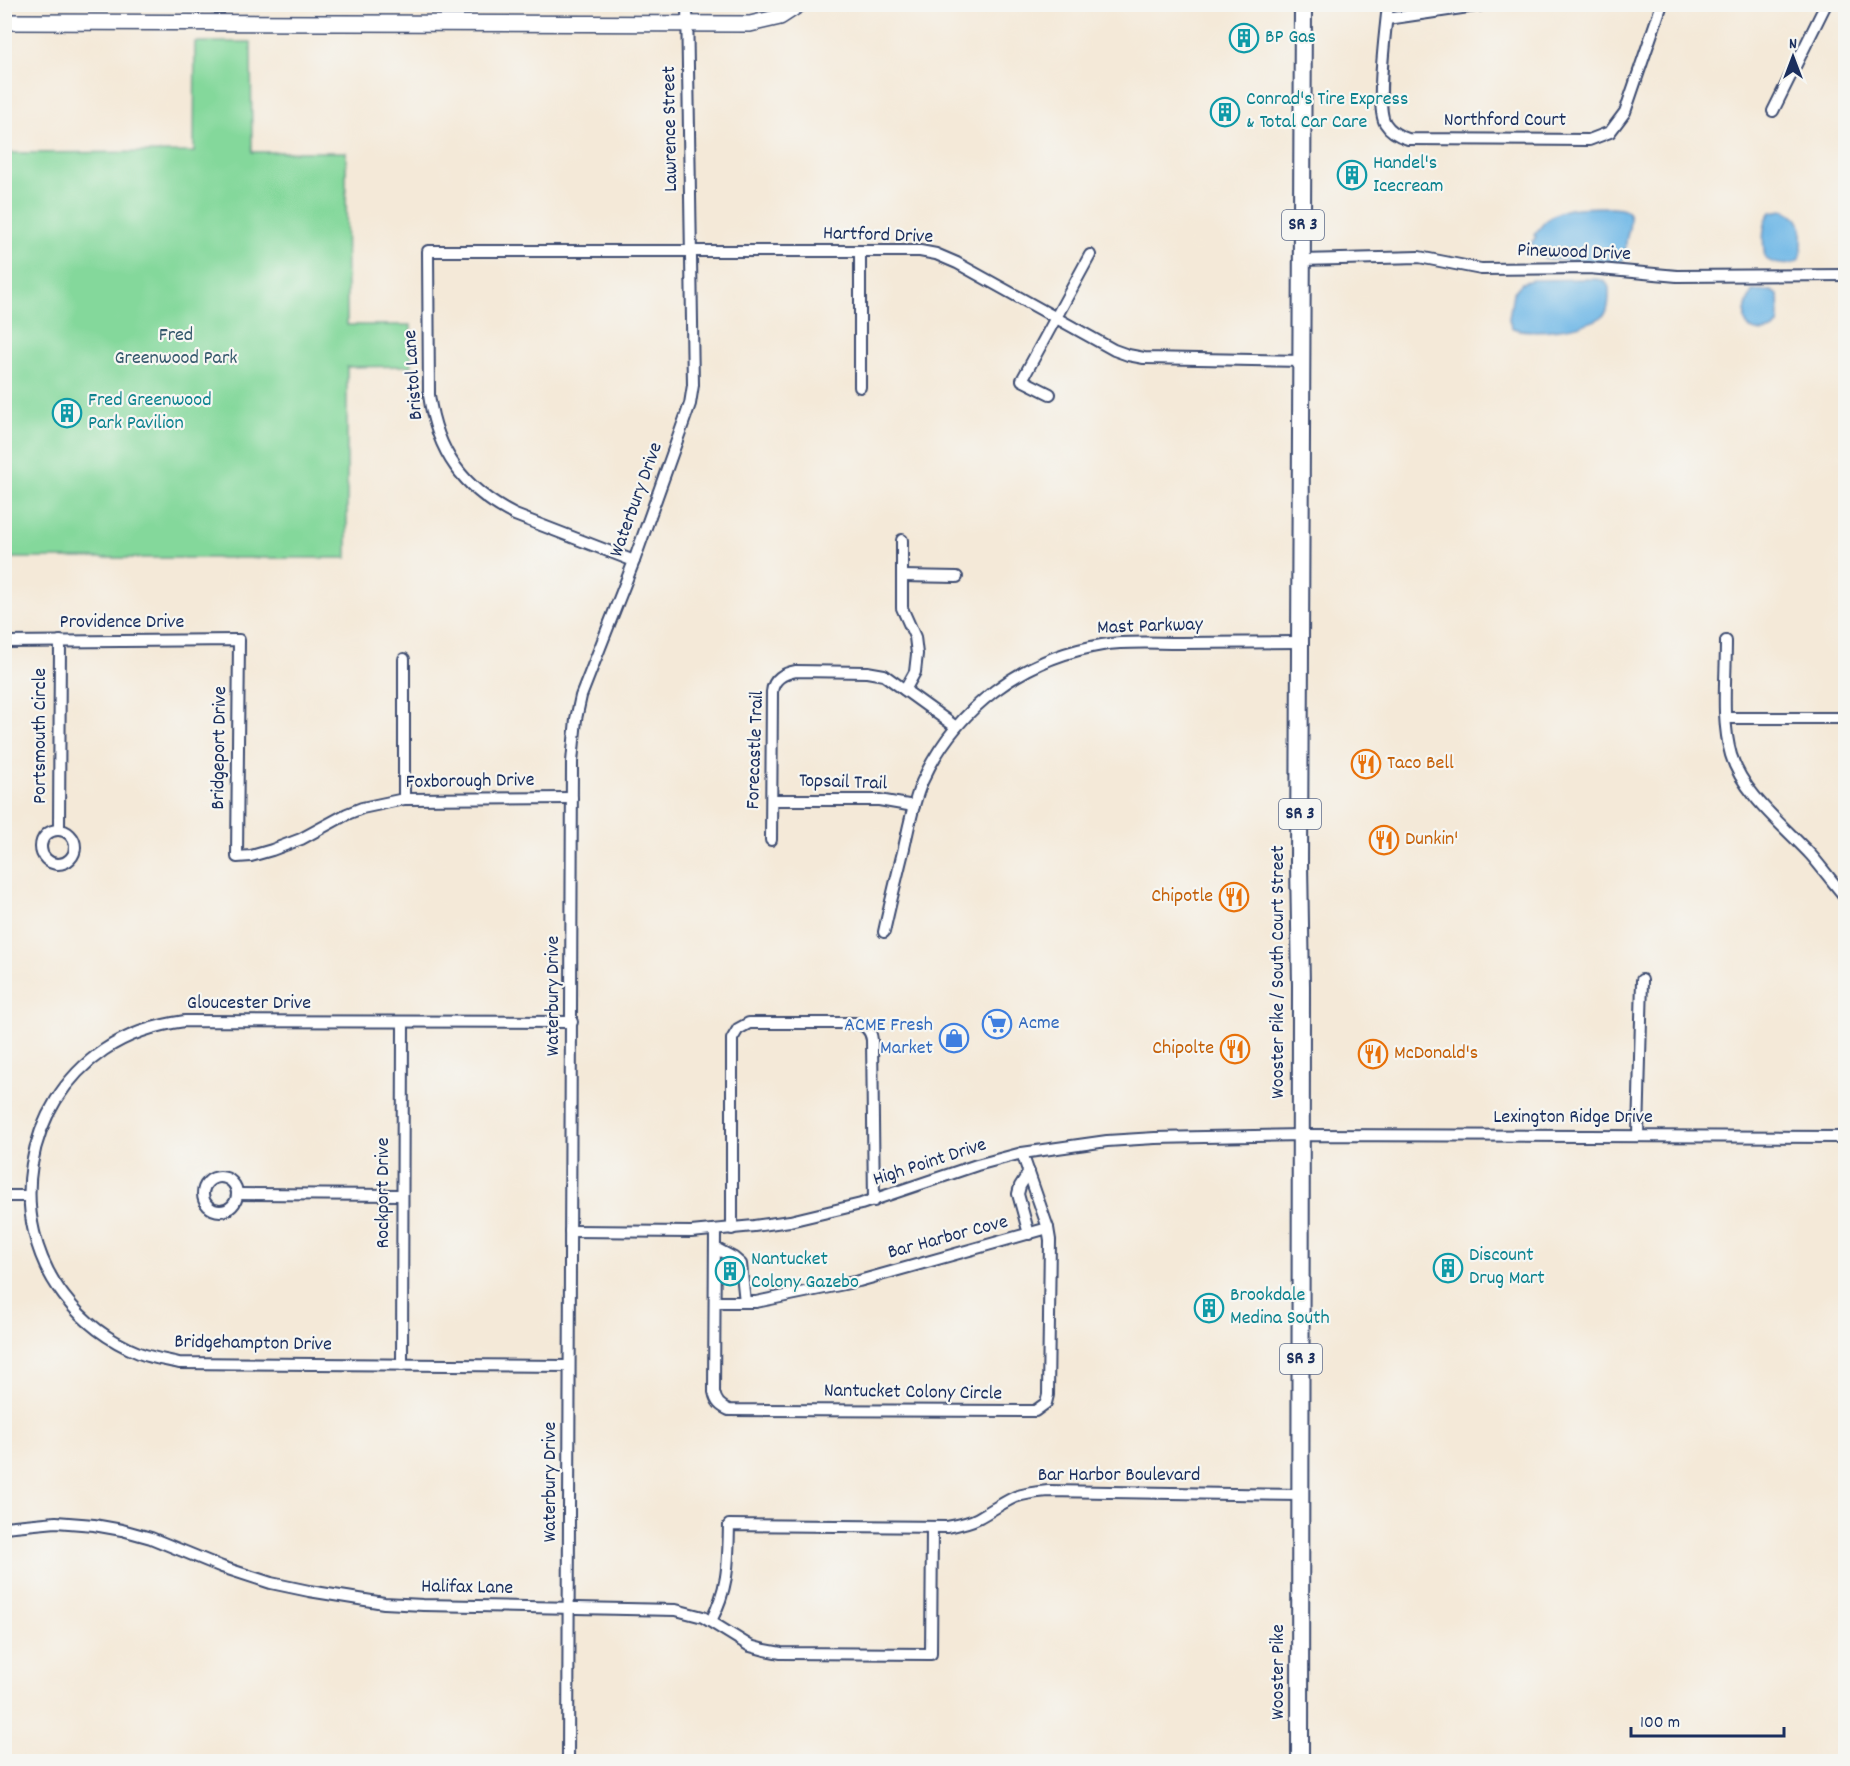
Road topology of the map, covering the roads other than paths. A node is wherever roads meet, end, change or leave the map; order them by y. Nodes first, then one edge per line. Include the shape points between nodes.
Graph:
1 (687, 4) edge
2 (800, 4) edge
3 (1303, 4) edge
4 (1388, 4) edge
5 (1489, 4) edge
6 (1662, 4) edge
7 (1826, 4) edge
8 (1387, 19) junction
9 (4, 22) edge
10 (687, 24) junction
11 (1773, 111) dead end
12 (428, 251) joint
13 (860, 251) junction
14 (690, 252) junction
15 (1090, 255) dead end
16 (1302, 260) junction
17 (1845, 275) edge
18 (1056, 318) junction
19 (1302, 361) junction
20 (860, 387) dead end
21 (1050, 394) dead end
22 (902, 540) dead end
23 (634, 561) junction
24 (902, 576) junction
25 (957, 577) dead end
26 (239, 640) joint
27 (60, 641) junction
28 (1726, 641) dead end
29 (4, 642) edge
30 (1301, 642) junction
31 (404, 659) dead end
32 (905, 690) junction
33 (1726, 718) junction
34 (1845, 718) edge
35 (956, 727) junction
36 (572, 798) junction
37 (404, 799) junction
38 (771, 800) junction
39 (914, 806) junction
40 (59, 830) dead end
41 (771, 840) dead end
42 (237, 857) joint
43 (1845, 898) edge
44 (884, 932) dead end
45 (1642, 980) dead end
46 (402, 1022) junction
47 (572, 1022) junction
48 (1301, 1136) junction
49 (1638, 1137) junction
50 (1845, 1137) edge
51 (1022, 1153) junction
52 (1029, 1172) junction
53 (237, 1194) dead end
54 (401, 1195) junction
55 (4, 1196) edge
56 (29, 1196) junction
57 (874, 1200) junction
58 (1048, 1228) junction
59 (732, 1229) junction
60 (715, 1230) junction
61 (570, 1231) junction
62 (1029, 1234) junction
63 (715, 1248) junction
64 (715, 1302) junction
65 (745, 1302) junction
66 (402, 1365) junction
67 (569, 1366) junction
68 (1300, 1495) junction
69 (4, 1527) edge
70 (932, 1528) junction
71 (1300, 1582) joint
72 (568, 1608) junction
73 (711, 1621) junction
74 (568, 1761) edge
75 (1300, 1761) edge

1 - 10 street, Lawrence Street
2 - 10 street via 763,22
3 - 16 main road, SR 3
4 - 8 street, Northford Court
5 - 8 street
6 - 8 street, Northford Court via 1625,112 1610,132 1588,140 1399,136 1385,123 1381,105
7 - 11 street
9 - 10 street
10 - 14 street, Lawrence Street
12 - 14 street, Hartford Drive
12 - 23 street, Bristol Lane via 431,414 444,450 455,467 497,506
13 - 14 street, Hartford Drive
13 - 18 street, Hartford Drive via 936,254
13 - 20 street
14 - 23 street, Waterbury Drive via 690,404
15 - 18 street
16 - 17 street, Pinewood Drive via 1419,257 1481,269 1588,268 1677,276
16 - 19 main road, SR 3
18 - 19 street, Hartford Drive via 1114,350 1144,358
18 - 21 street via 1022,380
19 - 30 main road, Wooster Pike / South Court Street / SR 3
22 - 24 street
23 - 36 street, Waterbury Drive via 581,696 573,742
24 - 25 street
24 - 32 street via 902,608 915,637 917,654 915,672
26 - 27 street, Providence Drive
26 - 42 street, Bridgeport Drive
27 - 29 street, Providence Drive
27 - 40 street, Portsmouth Circle
28 - 33 street
30 - 35 street, Mast Parkway via 1131,643 1077,650 1008,680
30 - 48 main road, Wooster Pike / South Court Street / SR 3
31 - 37 street
32 - 35 street, Forecastle Trail
32 - 38 street, Forecastle Trail via 884,675 867,672 796,671 779,677 772,692
33 - 34 street
33 - 43 street via 1731,753 1742,780
35 - 39 street, Mast Parkway via 933,760
36 - 37 street, Foxborough Drive
36 - 47 street, Waterbury Drive
37 - 42 street, Foxborough Drive via 362,808 301,839
38 - 39 street, Topsail Trail via 879,800
38 - 41 street, Forecastle Trail
39 - 44 street, Mast Parkway
45 - 49 street
46 - 47 street, Gloucester Drive
46 - 54 street, Rockport Drive
46 - 56 street, Gloucester Drive via 185,1021 124,1038 87,1063 59,1094 33,1154
47 - 61 street, Waterbury Drive
48 - 49 street, Lexington Ridge Drive
48 - 51 street, High Point Drive via 1155,1138
48 - 68 main road, Wooster Pike / South Court Street / SR 3
49 - 50 street, Lexington Ridge Drive
51 - 52 street, Nantucket Colony Circle
51 - 57 street, High Point Drive
52 - 58 street, Nantucket Colony Circle
52 - 62 street via 1018,1194
53 - 54 street
54 - 66 street, Rockport Drive
55 - 56 street
56 - 66 street, Bridgehampton Drive via 39,1250 58,1288 72,1307 119,1344 179,1363
57 - 59 street, High Point Drive via 826,1214
57 - 59 street via 870,1032 864,1025 854,1023 748,1023 732,1039
58 - 62 street, Bar Harbor Cove
58 - 64 street, Nantucket Colony Circle via 1048,1395 1046,1403 1035,1412 729,1410 714,1392
59 - 60 street, High Point Drive
60 - 61 street, High Point Drive
60 - 63 street, Nantucket Colony Circle
61 - 67 street, Waterbury Drive
62 - 65 street, Bar Harbor Cove via 859,1281
63 - 64 street, Nantucket Colony Circle
63 - 65 street via 741,1264
64 - 65 street, Bar Harbor Cove
66 - 67 street, Bridgehampton Drive
67 - 72 street, Waterbury Drive
68 - 70 street, Bar Harbor Boulevard via 1033,1492 1017,1496 961,1525
68 - 71 main road, Wooster Pike / South Court Street / SR 3
69 - 72 street, Halifax Lane via 56,1522 122,1530 271,1583 346,1598 423,1605
70 - 73 street, Bar Harbor Boulevard via 729,1525 728,1575
70 - 73 street, Halifax Lane via 930,1654 781,1653 750,1646
71 - 75 main road, Wooster Pike / SR 3
72 - 73 street, Halifax Lane via 676,1610
72 - 74 street, Waterbury Drive

